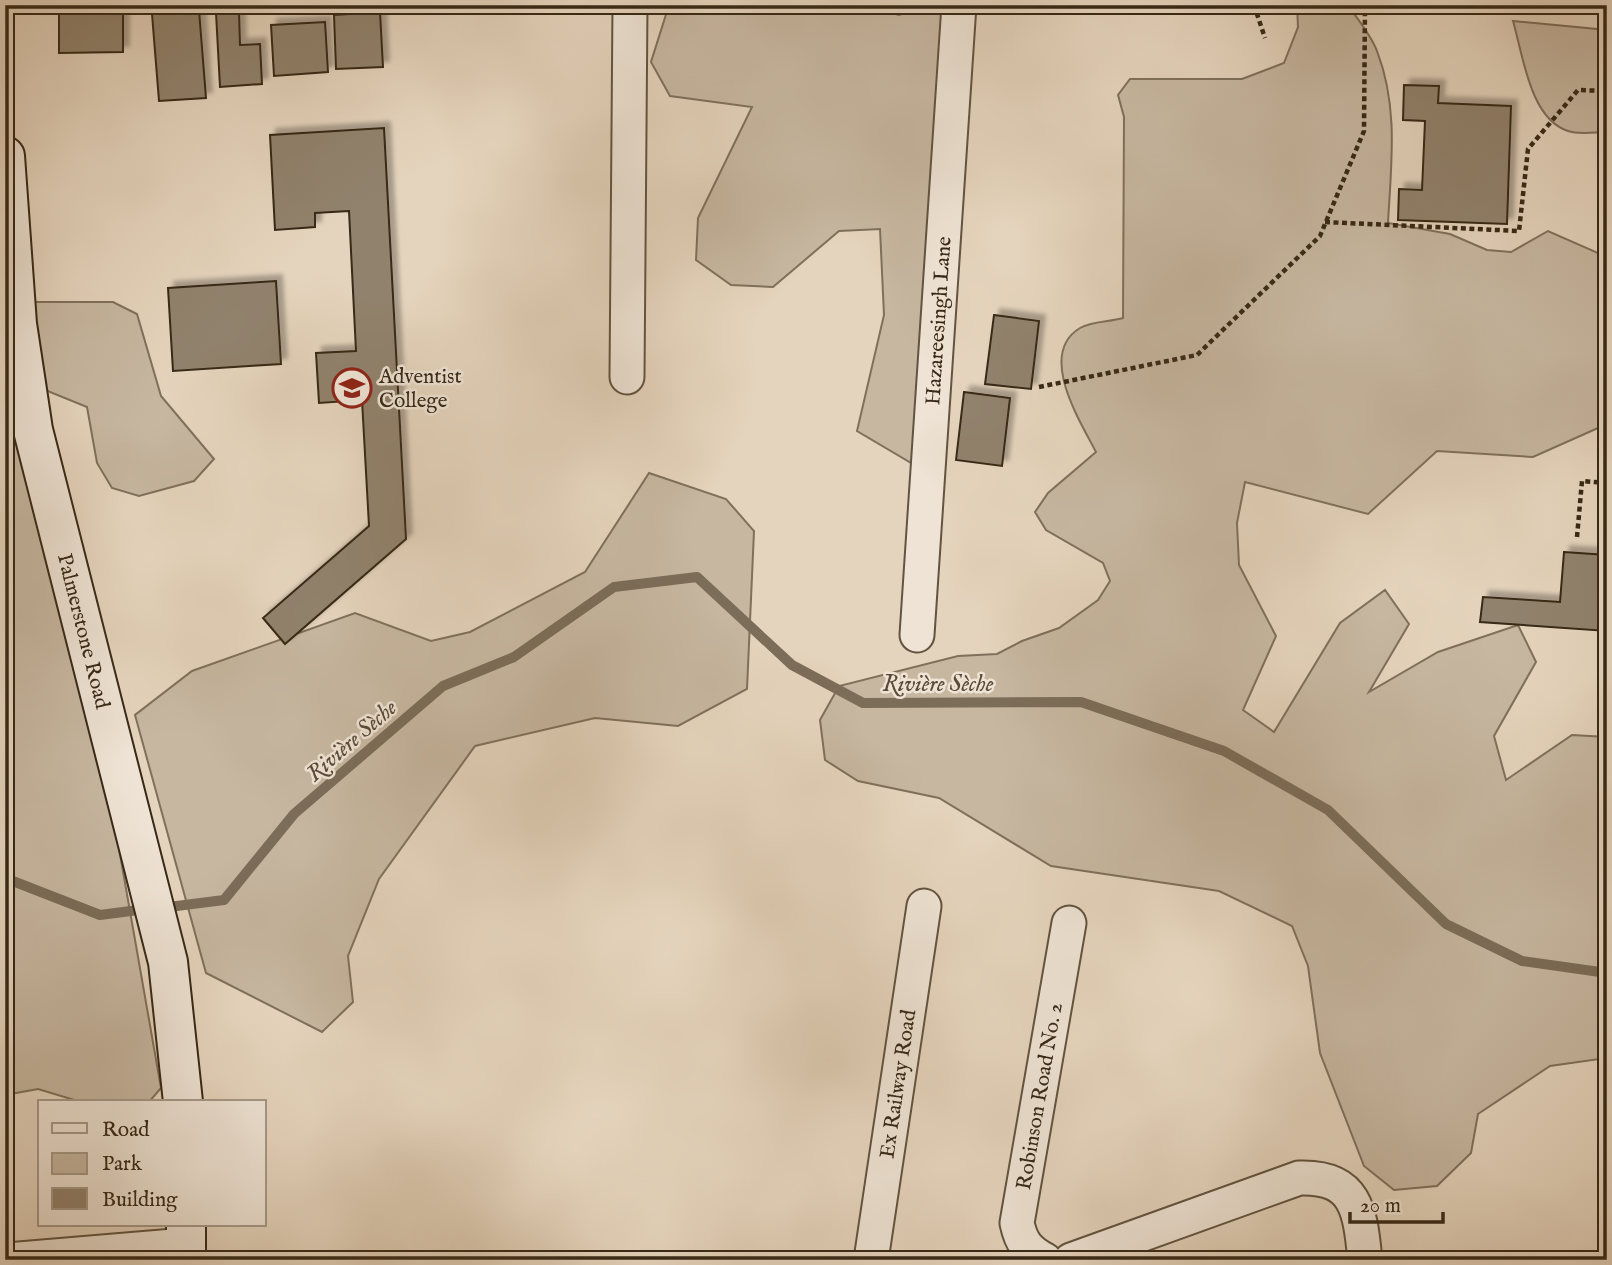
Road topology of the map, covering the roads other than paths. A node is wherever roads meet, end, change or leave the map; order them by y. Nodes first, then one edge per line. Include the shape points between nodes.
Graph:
1 (630, 5) edge
2 (959, 5) edge
3 (5, 156) edge
4 (10, 268) edge
5 (627, 377) dead end
6 (917, 635) dead end
7 (924, 906) dead end
8 (1069, 923) dead end
9 (183, 1100) edge
10 (186, 1243) edge
11 (7, 1260) edge
12 (871, 1260) edge
13 (1045, 1260) edge
14 (1071, 1260) edge
15 (1365, 1260) edge

1 - 5 street
2 - 6 street, Hazareesingh Lane
3 - 4 main road, Palmerstone Road
4 - 9 main road, Palmerstone Road via 33,430 160,929 175,1009
7 - 12 street, Ex Railway Road
8 - 13 street, Robinson Road No. 2 via 1017,1223 1020,1239 1030,1252
10 - 11 street
14 - 15 street via 1299,1178 1321,1177 1340,1184 1353,1200

